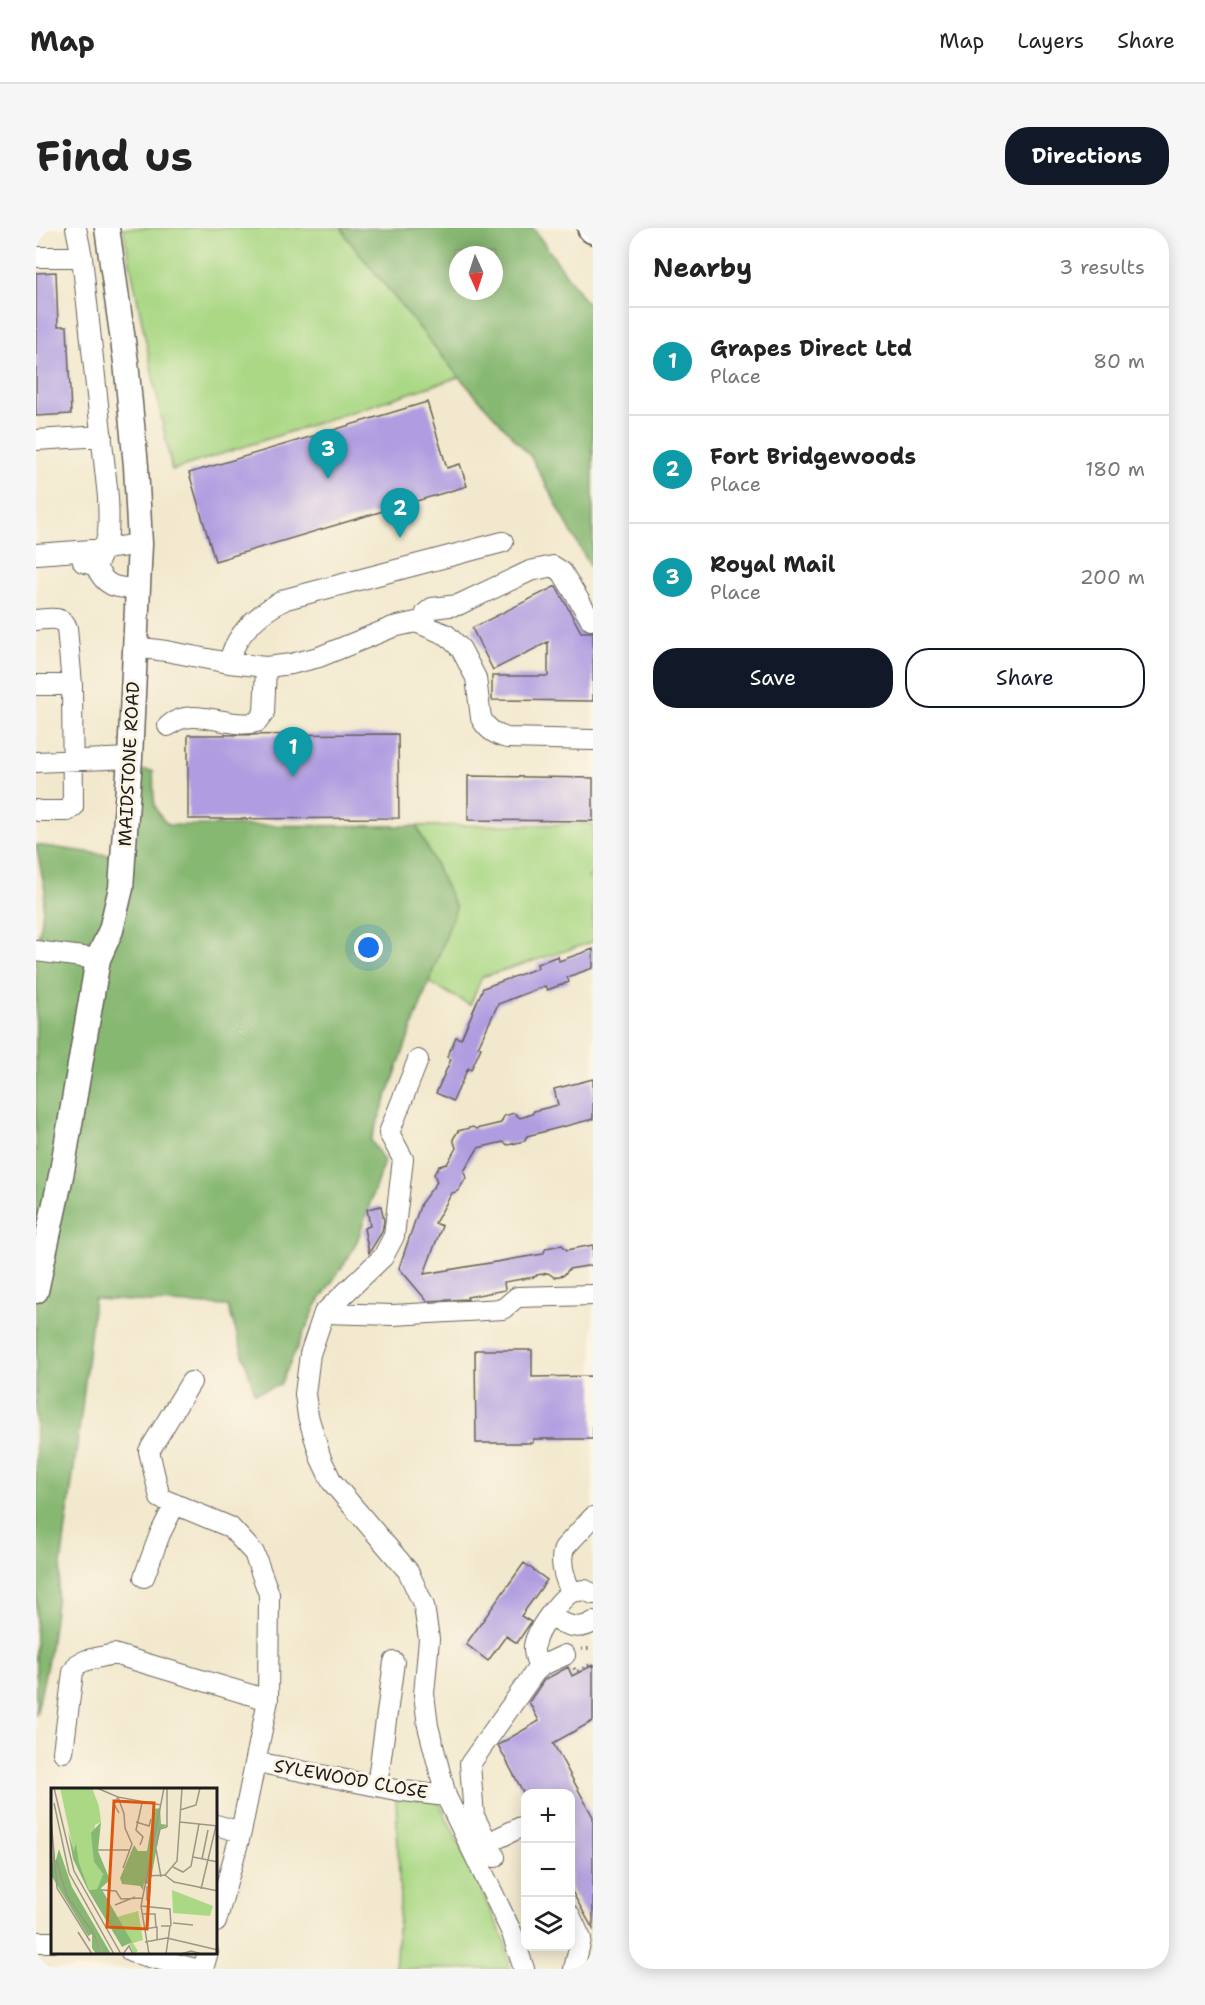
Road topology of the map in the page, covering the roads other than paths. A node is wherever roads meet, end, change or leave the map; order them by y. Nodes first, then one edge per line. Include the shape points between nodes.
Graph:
1 (76, 228) edge
2 (107, 228) edge
3 (36, 257) edge
4 (81, 257) junction
5 (102, 436) junction
6 (36, 440) edge
7 (503, 542) dead end
8 (140, 544) junction
9 (42, 553) edge
10 (100, 557) junction
11 (138, 589) junction
12 (36, 620) edge
13 (591, 620) dead end
14 (422, 624) junction
15 (135, 647) junction
16 (229, 663) junction
17 (266, 667) junction
18 (36, 685) edge
19 (72, 685) junction
20 (168, 726) dead end
21 (593, 740) edge
22 (130, 758) junction
23 (74, 760) junction
24 (36, 762) edge
25 (36, 810) edge
26 (36, 951) edge
27 (98, 959) junction
28 (418, 1060) dead end
29 (36, 1291) edge
30 (593, 1295) edge
31 (324, 1313) junction
32 (191, 1382) dead end
33 (175, 1503) junction
34 (593, 1517) edge
35 (144, 1577) dead end
36 (571, 1592) junction
37 (593, 1594) edge
38 (549, 1617) junction
39 (593, 1622) edge
40 (566, 1654) dead end
41 (394, 1662) dead end
42 (539, 1668) junction
43 (268, 1700) junction
44 (63, 1752) dead end
45 (256, 1762) junction
46 (377, 1786) junction
47 (446, 1796) junction
48 (521, 1824) edge
49 (218, 1826) edge
50 (241, 1832) junction
51 (218, 1915) edge
52 (575, 1926) edge
53 (136, 1954) edge
54 (208, 1954) edge
55 (195, 1969) edge
56 (203, 1969) edge
57 (524, 1969) edge
58 (573, 1969) edge

1 - 4 street
2 - 8 main road, MAIDSTONE ROAD via 126,362
3 - 4 street
4 - 5 street
5 - 6 street
5 - 10 street via 109,534
7 - 16 street via 286,599 245,629
8 - 10 street
8 - 11 main road, MAIDSTONE ROAD
9 - 10 street
10 - 11 street via 100,576 112,586
11 - 15 main road, MAIDSTONE ROAD
12 - 19 street via 60,619 66,623
13 - 14 street via 562,572 550,566 530,571 458,605 432,608
14 - 17 street via 403,624 319,657
14 - 21 street via 447,635 461,649 475,674 481,718 496,734 507,738
15 - 16 street
15 - 22 main road, MAIDSTONE ROAD
16 - 17 street
17 - 20 street via 264,713 257,722 192,718
18 - 19 street
19 - 23 street
22 - 23 street
22 - 27 main road, MAIDSTONE ROAD via 121,888 111,930
23 - 24 street
23 - 25 street via 73,807 68,811
26 - 27 street
27 - 29 main road, MAIDSTONE ROAD via 62,1171
28 - 31 street via 389,1133 403,1159 394,1236 383,1257
30 - 31 street via 517,1297 503,1309 393,1315
31 - 47 street via 310,1354 305,1394 308,1416 332,1482 408,1571 424,1606 429,1639 424,1694
32 - 33 street via 149,1451 160,1498
33 - 35 street
33 - 43 street via 230,1527 254,1553 269,1594
34 - 36 street via 562,1553
36 - 37 street via 585,1590
36 - 38 street
38 - 39 street via 578,1628
38 - 42 street via 534,1643
40 - 42 street
41 - 46 street
42 - 48 street via 470,1764 474,1816 492,1850
43 - 44 street via 114,1654 87,1660 73,1672
43 - 45 street
45 - 46 street, SYLEWOOD CLOSE
45 - 50 street
46 - 47 street, SYLEWOOD CLOSE
47 - 57 street via 512,1933
49 - 50 street
50 - 51 street
52 - 58 street via 581,1939
53 - 55 street
54 - 56 street

